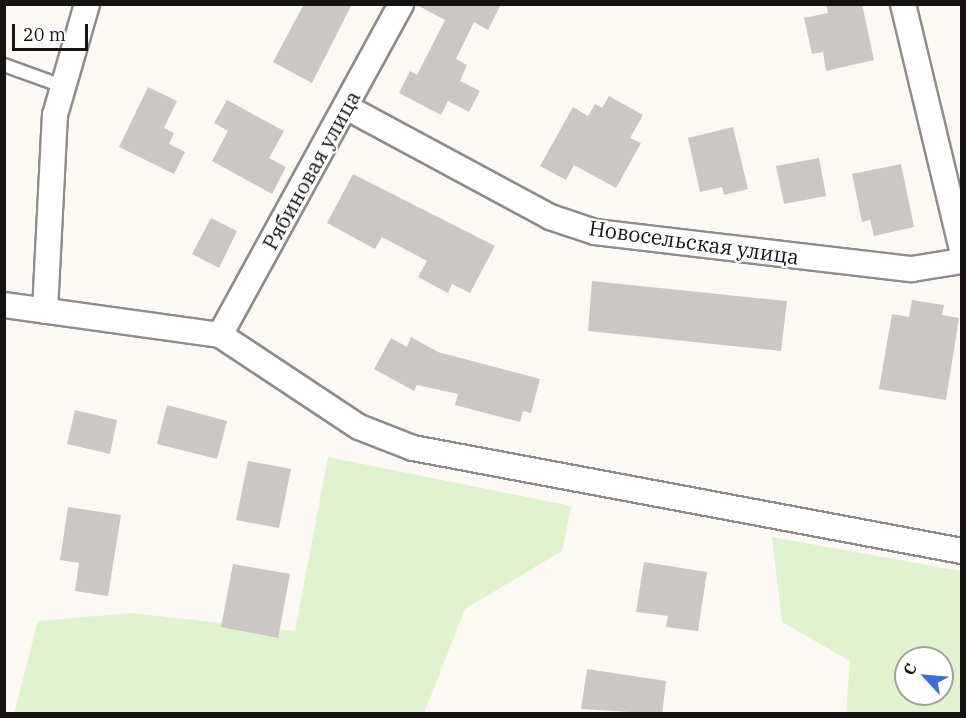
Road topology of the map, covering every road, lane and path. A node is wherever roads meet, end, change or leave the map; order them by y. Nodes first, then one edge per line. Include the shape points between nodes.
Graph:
1 (87, 4) edge
2 (401, 4) edge
3 (903, 4) edge
4 (4, 65) edge
5 (62, 86) junction
6 (346, 107) junction
7 (962, 250) edge
8 (962, 261) edge
9 (4, 305) edge
10 (45, 311) junction
11 (220, 335) junction
12 (962, 551) edge

1 - 5 street
2 - 6 street, Рябиновая улица
3 - 7 street
4 - 5 lane
5 - 10 street via 55,115
6 - 8 street, Новосельская улица via 550,217 595,232 912,269
6 - 11 street, Рябиновая улица
9 - 10 street
10 - 11 street
11 - 12 street via 359,427 401,444

